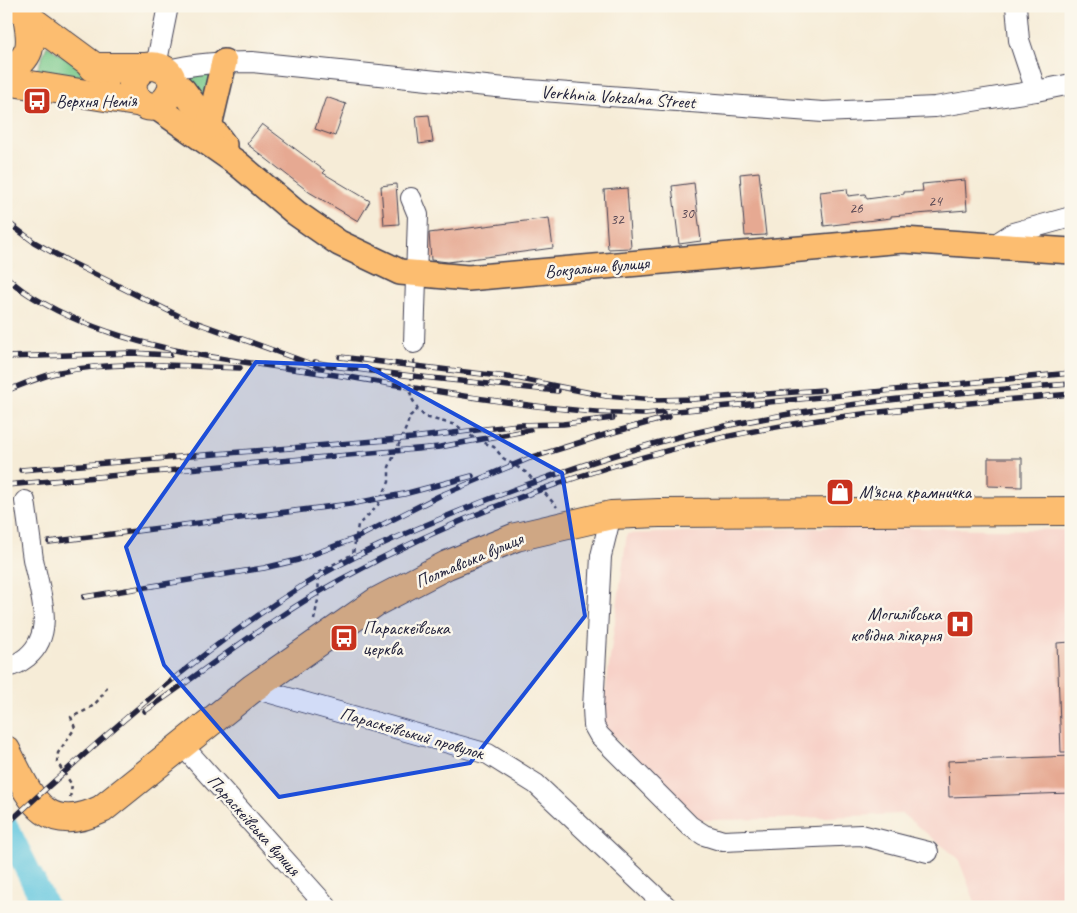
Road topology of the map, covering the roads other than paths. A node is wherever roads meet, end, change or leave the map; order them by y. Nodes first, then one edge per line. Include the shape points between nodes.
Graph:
1 (168, 6) edge
2 (1016, 6) edge
3 (23, 12) edge
4 (224, 62) junction
5 (6, 73) edge
6 (6, 81) edge
7 (147, 82) junction
8 (1071, 84) edge
9 (1036, 91) junction
10 (209, 126) junction
11 (237, 163) junction
12 (410, 198) dead end
13 (1071, 217) edge
14 (991, 246) junction
15 (1071, 250) edge
16 (416, 273) junction
17 (414, 343) road end
18 (25, 501) dead end
19 (1071, 511) edge
20 (611, 515) junction
21 (6, 667) edge
22 (253, 688) junction
23 (182, 744) junction
24 (6, 750) edge
25 (928, 852) dead end
26 (328, 907) edge
27 (667, 907) edge

1 - 7 street
2 - 9 street via 1019,40
3 - 5 highway via 32,38 22,62
3 - 7 highway via 92,67
4 - 7 street, Verkhnia Vokzalna Street via 180,67
4 - 9 street, Verkhnia Vokzalna Street via 252,62 516,89 823,112 935,106
4 - 10 main road
6 - 7 highway, Вокзальна вулиця via 82,94
7 - 10 main road, Вокзальна вулиця via 183,90
7 - 11 main road, Вокзальна вулиця
8 - 9 street, Verkhnia Vokzalna Street
10 - 11 main road, Вокзальна вулиця
11 - 16 main road, Вокзальна вулиця via 296,213 340,243 400,272
12 - 16 street via 418,215
13 - 14 street via 1013,233
14 - 15 main road, Вокзальна вулиця
14 - 16 main road, Вокзальна вулиця via 903,240 468,278
16 - 17 street
18 - 21 street via 44,612 43,632 34,651 18,665
19 - 20 highway, Полтавська вулиця
20 - 22 highway, Полтавська вулиця via 516,536 447,566 376,602
20 - 25 street via 602,556 593,708 594,726 599,735 690,826 704,835 722,841 861,835
22 - 23 highway, Полтавська вулиця
22 - 27 street, Параскеївський провулок via 488,754 536,784
23 - 24 highway, Полтавська вулиця via 102,809 75,819 58,817 37,804 22,783
23 - 26 street, Параскеївська вулиця

